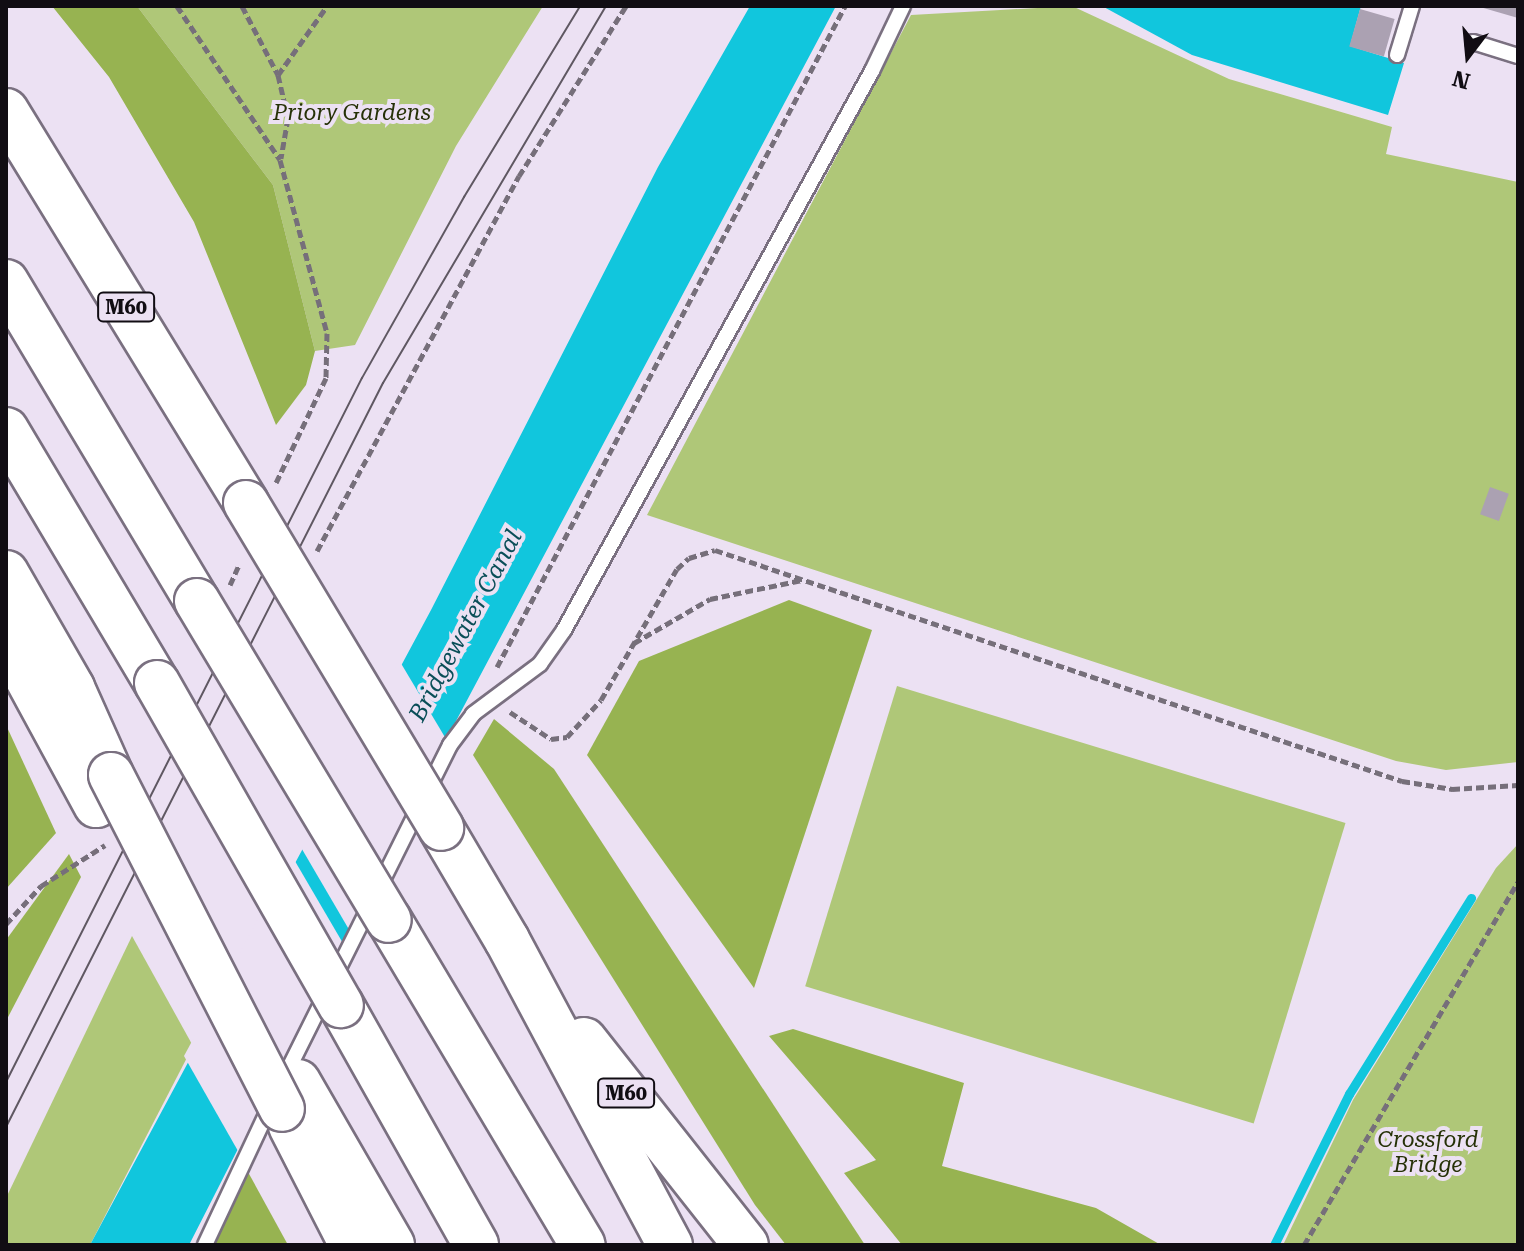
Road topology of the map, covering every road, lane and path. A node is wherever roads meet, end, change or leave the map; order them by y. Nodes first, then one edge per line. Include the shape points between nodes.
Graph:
1 (242, 6) edge
2 (327, 6) edge
3 (626, 6) edge
4 (845, 6) edge
5 (903, 6) edge
6 (1412, 6) edge
7 (1473, 42) dead end
8 (1397, 55) dead end
9 (1518, 56) edge
10 (278, 75) junction
11 (6, 111) edge
12 (280, 160) dead end
13 (6, 282) edge
14 (6, 430) edge
15 (316, 554) dead end
16 (6, 573) edge
17 (805, 580) junction
18 (6, 639) edge
19 (633, 643) junction
20 (490, 699) junction
21 (109, 779) junction
22 (1518, 785) edge
23 (1518, 882) edge
24 (507, 940) junction
25 (282, 1110) junction
26 (205, 1245) edge
27 (325, 1245) edge
28 (352, 1245) edge
29 (392, 1245) edge
30 (476, 1245) edge
31 (583, 1245) edge
32 (670, 1245) edge
33 (746, 1245) edge
34 (1304, 1245) edge

1 - 10 path
2 - 10 path
3 - 15 path via 519,176
4 - 20 path via 495,672
5 - 20 lane via 865,85 564,630 540,664
6 - 8 lane
7 - 9 lane
10 - 12 path via 288,118
11 - 24 highway, M60, bridge
13 - 31 highway, bridge
14 - 30 highway, bridge via 157,683
16 - 21 highway via 72,688
17 - 19 path via 710,599
17 - 19 path via 729,552 703,552 677,569
17 - 22 path via 1402,781 1452,789
18 - 21 highway
19 - 20 path via 601,700 567,737 551,739
20 - 26 lane via 450,745
21 - 25 highway
21 - 25 highway
23 - 34 path
24 - 32 highway, M60
24 - 33 highway, M60
25 - 27 highway
25 - 28 highway
25 - 29 highway

